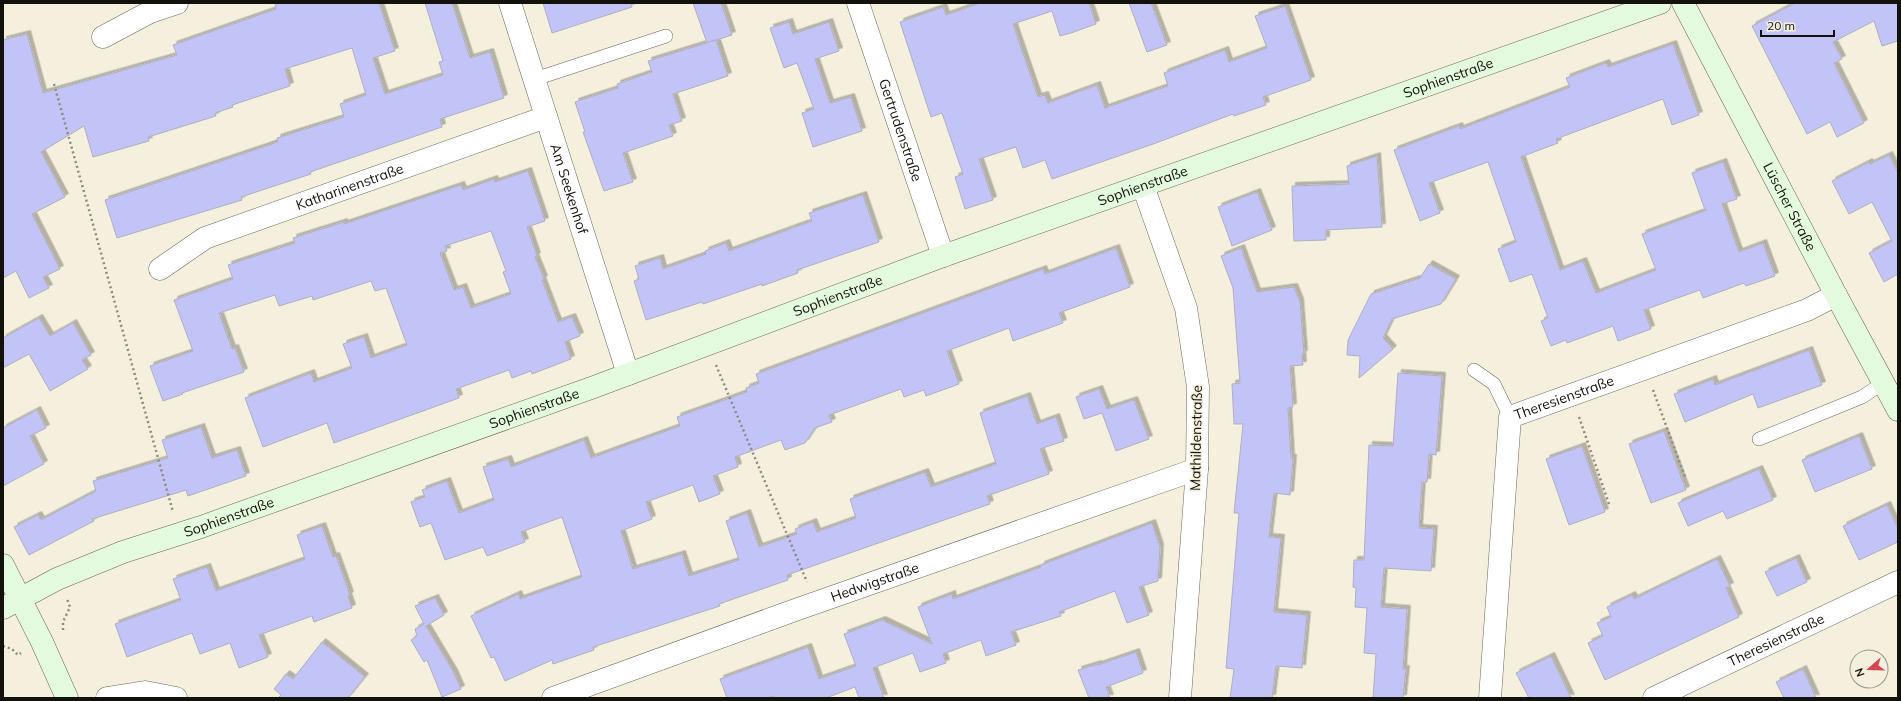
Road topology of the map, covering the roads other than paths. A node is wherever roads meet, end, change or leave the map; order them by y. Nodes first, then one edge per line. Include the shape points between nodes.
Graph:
1 (177, 3) edge
2 (510, 3) edge
3 (859, 3) edge
4 (1660, 3) edge
5 (1683, 3) edge
6 (666, 36) dead end
7 (103, 37) dead end
8 (534, 79) junction
9 (546, 117) junction
10 (1143, 186) junction
11 (943, 256) junction
12 (160, 269) dead end
13 (1836, 295) junction
14 (1474, 370) dead end
15 (628, 374) junction
16 (1883, 383) junction
17 (1898, 410) edge
18 (1510, 417) junction
19 (1759, 439) dead end
20 (1197, 469) junction
21 (3, 565) edge
22 (1898, 582) edge
23 (11, 603) edge
24 (67, 698) edge
25 (108, 698) edge
26 (176, 698) edge
27 (553, 698) edge
28 (1180, 698) edge
29 (1490, 698) edge
30 (1654, 698) edge

1 - 7 street via 150,12
2 - 8 street, Am Seekenhof
3 - 11 street, Gertrudenstraße
4 - 10 street, Sophienstraße
5 - 13 street, Lüscher Straße
6 - 8 lane
8 - 9 street, Am Seekenhof
9 - 12 street, Katharinenstraße via 205,238
9 - 15 street, Am Seekenhof
10 - 11 street, Sophienstraße
10 - 20 street, Mathildenstraße via 1186,308 1198,387
11 - 15 street, Sophienstraße
13 - 16 street, Lüscher Straße
13 - 18 street, Theresienstraße via 1806,310 1645,366
14 - 18 lane via 1494,384
15 - 23 street, Sophienstraße via 86,566
16 - 17 street, Lüscher Straße
16 - 19 lane via 1862,397
18 - 29 street, Theresienstraße
20 - 27 street, Hedwigstraße
20 - 28 street, Mathildenstraße
21 - 23 street
22 - 30 street, Theresienstraße
23 - 24 street via 42,642
25 - 26 street via 145,692

